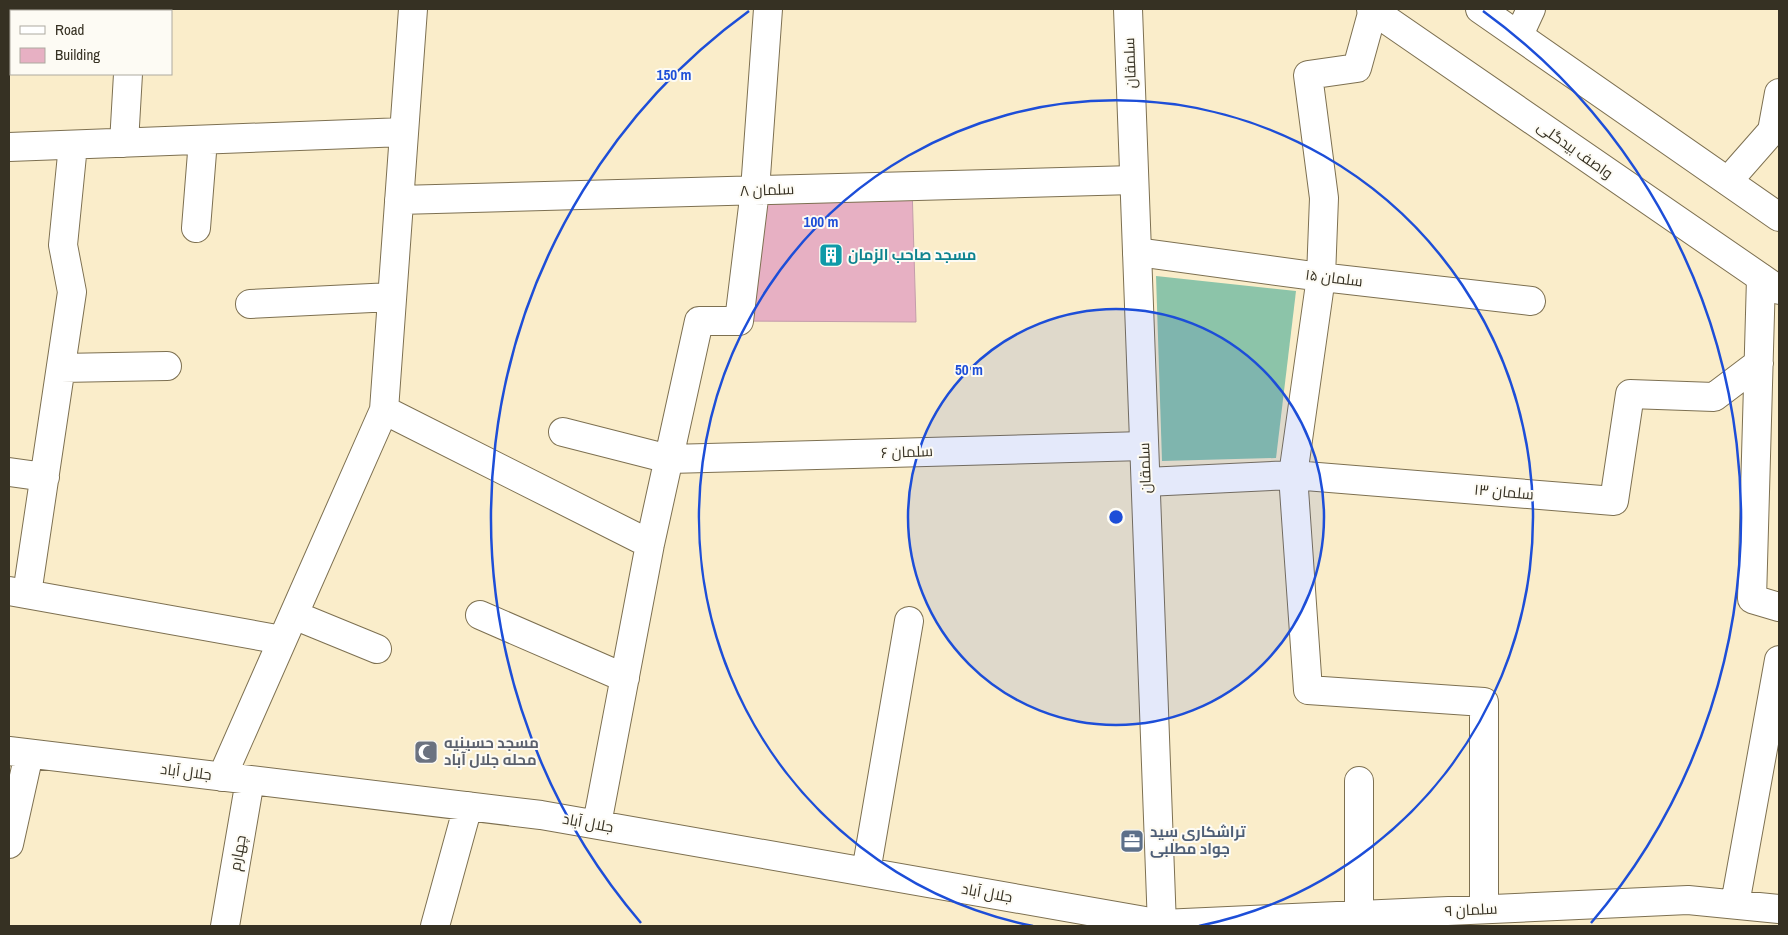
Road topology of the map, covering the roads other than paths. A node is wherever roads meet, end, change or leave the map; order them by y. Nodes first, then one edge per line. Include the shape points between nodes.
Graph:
1 (413, 9) edge
2 (768, 9) edge
3 (1128, 9) edge
4 (1480, 9) edge
5 (1530, 9) edge
6 (1372, 10) edge
7 (1519, 35) junction
8 (128, 75) edge
9 (1779, 93) edge
10 (404, 132) junction
11 (202, 140) junction
12 (124, 143) junction
13 (73, 145) junction
14 (9, 147) edge
15 (1134, 180) junction
16 (1728, 181) junction
17 (755, 190) junction
18 (399, 200) junction
19 (1779, 217) edge
20 (196, 228) dead end
21 (1137, 252) junction
22 (1321, 276) junction
23 (1770, 284) edge
24 (392, 297) junction
25 (1531, 301) dead end
26 (250, 304) dead end
27 (1759, 363) junction
28 (167, 366) dead end
29 (61, 368) junction
30 (384, 410) junction
31 (563, 432) dead end
32 (1144, 446) junction
33 (669, 459) junction
34 (9, 472) edge
35 (1293, 475) junction
36 (45, 477) junction
37 (1146, 482) junction
38 (650, 544) junction
39 (18, 593) edge
40 (1779, 608) edge
41 (294, 615) junction
42 (480, 615) dead end
43 (909, 621) dead end
44 (282, 640) junction
45 (377, 649) dead end
46 (1779, 660) edge
47 (625, 678) junction
48 (19, 752) edge
49 (222, 777) junction
50 (250, 780) junction
51 (1359, 781) dead end
52 (468, 806) junction
53 (597, 824) junction
54 (9, 844) edge
55 (866, 872) junction
56 (1735, 904) junction
57 (1484, 909) junction
58 (1779, 909) edge
59 (1359, 915) junction
60 (1162, 925) edge
61 (226, 926) edge
62 (435, 926) edge

1 - 10 street
2 - 17 street
3 - 15 street, سلمقان
4 - 7 street
5 - 7 street
6 - 22 street via 1357,68 1308,74 1324,198
6 - 23 street, واصف بیدگلی
7 - 16 street
8 - 12 street
9 - 16 street via 1772,131
10 - 11 street
10 - 18 street
11 - 12 street
11 - 20 street
12 - 13 street
13 - 14 street
13 - 29 street via 63,245 72,292
15 - 17 street, سلمان ۸
15 - 21 street, سلمقان
16 - 19 street
17 - 18 street, سلمان ۸
17 - 33 street via 739,320 699,322
18 - 24 street
21 - 22 street, سلمان ۱۵
21 - 32 street, سلمقان
22 - 25 street, سلمان ۱۵
22 - 35 street
23 - 27 street
24 - 26 street
24 - 30 street
27 - 35 street, سلمان ۱۳ via 1714,397 1630,394 1614,501
27 - 40 street via 1752,598
28 - 29 street
29 - 36 street
30 - 38 street
30 - 41 street
31 - 33 street, سلمان ۶
32 - 33 street, سلمان ۶
32 - 37 street, سلمقان
33 - 38 street
34 - 36 street
35 - 37 street, سلمان ۱۳
35 - 57 street via 1308,690 1484,702
36 - 39 street
37 - 60 street, سلمقان
38 - 47 street
39 - 44 street
41 - 44 street
41 - 45 street
42 - 47 street
43 - 55 street
44 - 49 street
46 - 56 street
47 - 53 street
48 - 49 street, جلال آباد
48 - 54 street
49 - 50 street, جلال آباد
50 - 52 street, جلال آباد
50 - 61 street, چهارم
51 - 59 street
52 - 53 street, جلال آباد
52 - 62 street
53 - 55 street, جلال آباد
55 - 60 street, جلال آباد
56 - 57 street, سلمان ۹ via 1688,900
56 - 58 street, سلمان ۹
57 - 59 street, سلمان ۹
59 - 60 street, سلمان ۹

